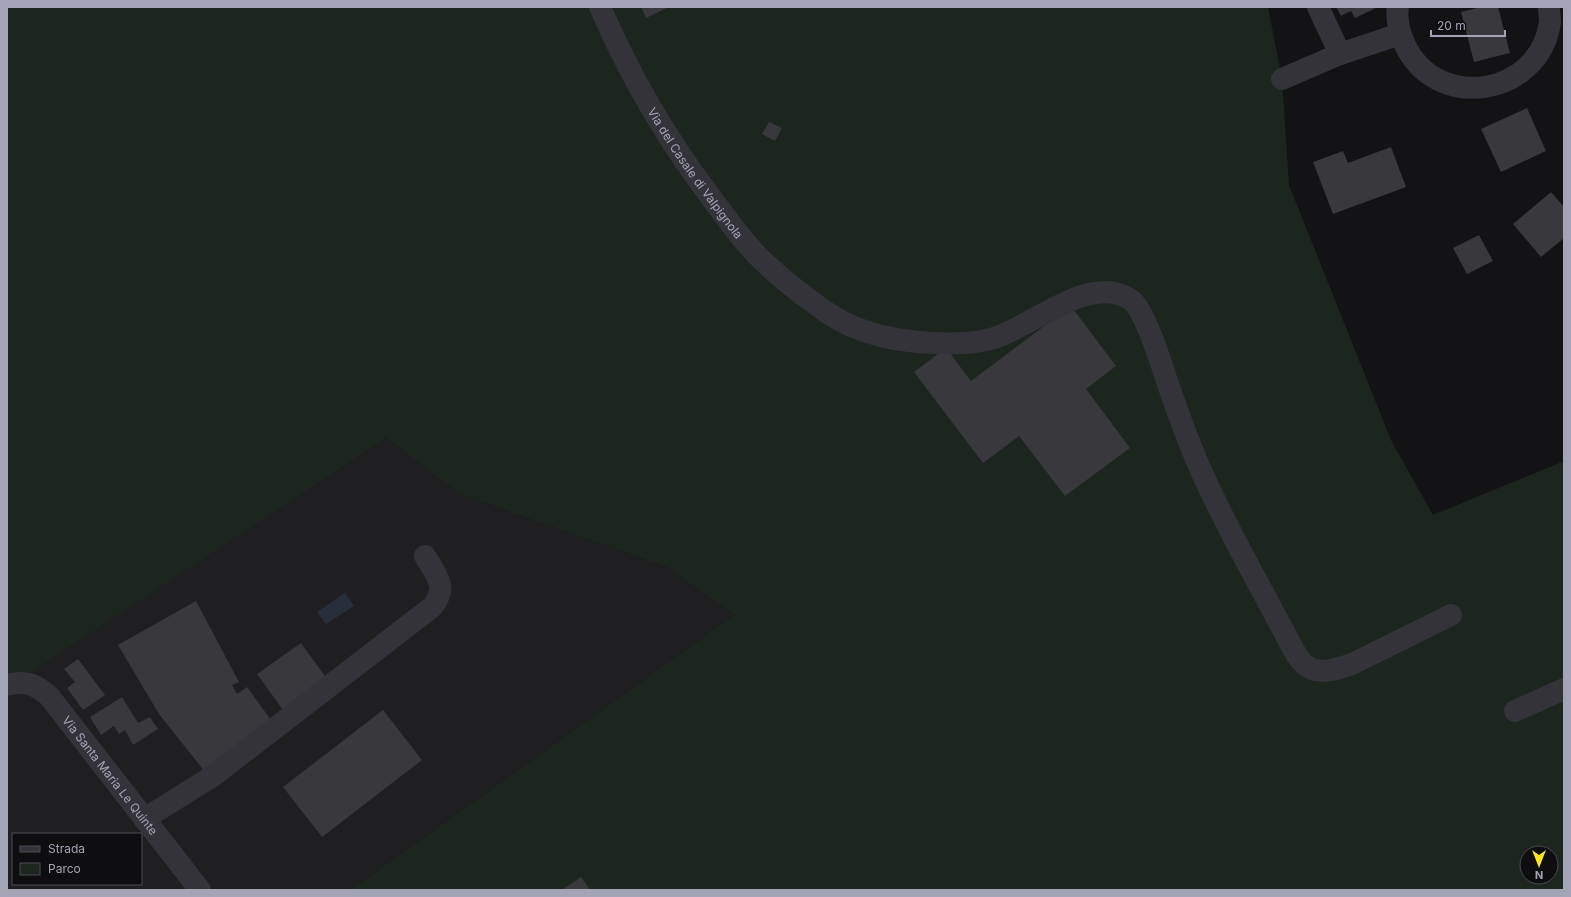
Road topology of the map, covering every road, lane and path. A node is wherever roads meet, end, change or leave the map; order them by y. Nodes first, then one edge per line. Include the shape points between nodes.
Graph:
1 (600, 7) edge
2 (1318, 7) edge
3 (1398, 7) edge
4 (1549, 7) edge
5 (1400, 34) junction
6 (1340, 54) junction
7 (1282, 79) dead end
8 (425, 556) dead end
9 (1451, 615) dead end
10 (7, 685) edge
11 (1564, 689) edge
12 (1515, 711) dead end
13 (144, 819) junction
14 (200, 890) edge

1 - 9 street, Via del Casale di Valpignola via 655,114 683,159 744,242 793,288 826,312 854,327 885,337 918,342 964,343 1001,336 1089,294 1114,292 1135,304 1140,310 1203,474 1303,664 1317,671 1336,670
2 - 6 street
3 - 5 street
4 - 5 street via 1550,22 1543,44 1531,64 1513,78 1491,87 1468,89 1446,84 1426,72 1410,55
5 - 6 street
6 - 7 street
8 - 13 street via 440,580 439,599 432,607 213,776
10 - 13 street, Via Santa Maria Le Quinte via 28,683 49,696
11 - 12 street
13 - 14 street, Via Santa Maria Le Quinte

